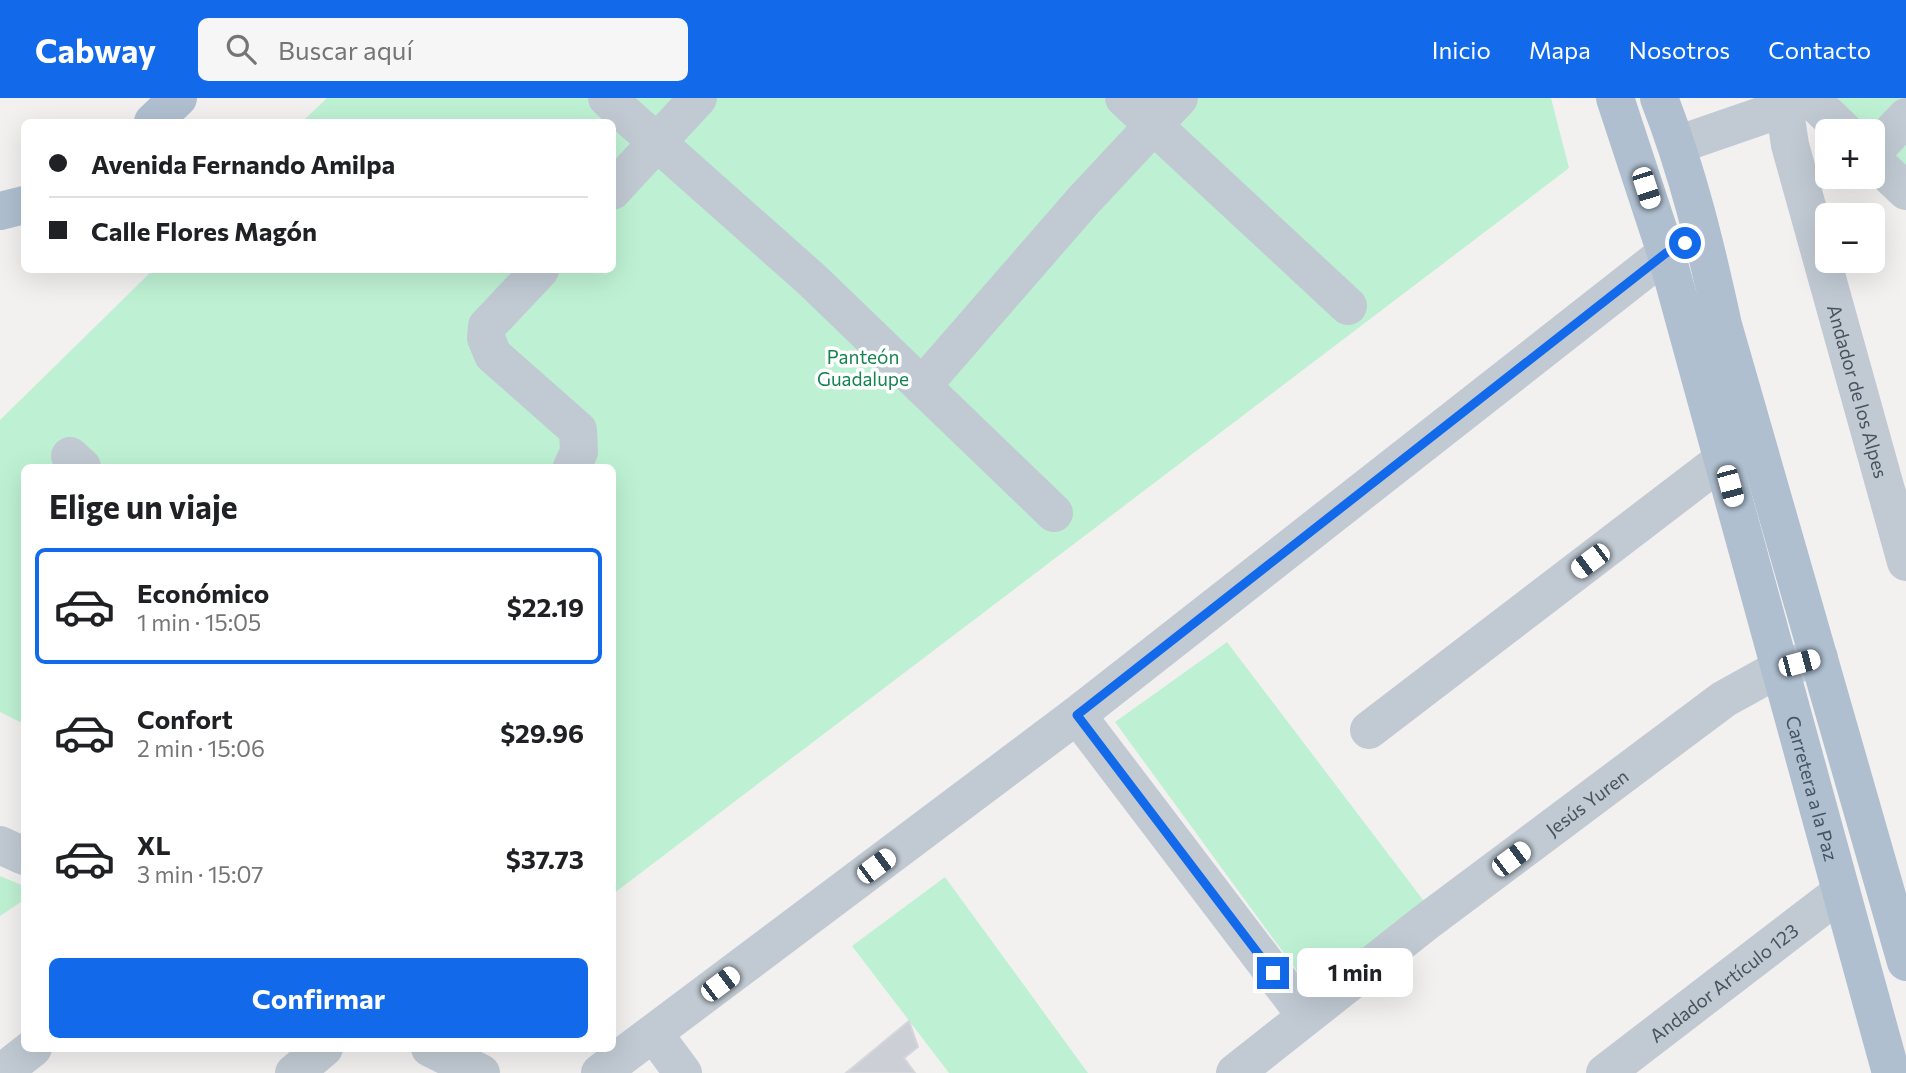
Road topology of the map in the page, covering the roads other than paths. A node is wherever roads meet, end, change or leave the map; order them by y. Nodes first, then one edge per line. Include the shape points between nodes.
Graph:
1 (178, 98) edge
2 (607, 98) edge
3 (698, 98) edge
4 (1124, 98) edge
5 (1179, 98) edge
6 (1615, 98) edge
7 (1659, 98) edge
8 (1792, 101) edge
9 (1906, 117) edge
10 (156, 119) edge
11 (1823, 119) edge
12 (1154, 126) junction
13 (1885, 139) edge
14 (656, 143) junction
15 (1677, 145) junction
16 (1885, 171) edge
17 (616, 187) edge
18 (1906, 191) edge
19 (21, 206) edge
20 (0, 211) edge
21 (1703, 233) junction
22 (1666, 253) junction
23 (537, 273) edge
24 (1348, 306) dead end
25 (922, 386) junction
26 (1722, 460) junction
27 (573, 464) edge
28 (1054, 513) dead end
29 (1906, 562) edge
30 (1819, 657) junction
31 (1780, 668) junction
32 (1077, 715) junction
33 (1369, 730) dead end
34 (0, 845) edge
35 (21, 855) edge
36 (1841, 892) junction
37 (1906, 962) edge
38 (1306, 1016) junction
39 (653, 1034) junction
40 (28, 1052) edge
41 (319, 1052) edge
42 (438, 1052) edge
43 (1, 1073) edge
44 (294, 1073) edge
45 (481, 1073) edge
46 (600, 1073) edge
47 (683, 1073) edge
48 (1235, 1073) edge
49 (1605, 1073) edge
50 (1891, 1073) edge

1 - 10 main road
2 - 14 street
3 - 14 street
4 - 12 street
5 - 12 street
6 - 22 main road, Carretera a la Paz
7 - 15 main road
8 - 11 street
8 - 15 street
8 - 29 street, Andador de los Alpes via 1790,145
9 - 13 street
12 - 24 street
12 - 25 street
14 - 17 street
14 - 25 street via 811,279
15 - 21 main road
16 - 18 street
19 - 20 main road
21 - 22 street
21 - 30 main road via 1723,325
22 - 26 main road, Carretera a la Paz
22 - 32 street
23 - 27 street via 487,326 486,338 493,355 578,430 579,452
25 - 28 street
26 - 31 main road, Carretera a la Paz
26 - 33 street
30 - 31 street, Jesús Yuren
30 - 37 main road
31 - 36 main road, Carretera a la Paz
31 - 38 street, Jesús Yuren via 1724,699
32 - 38 street
32 - 39 street
34 - 35 street
36 - 49 street, Andador Artículo 123
36 - 50 main road, Carretera a la Paz
38 - 48 street, Jesús Yuren
39 - 46 street
39 - 47 street
40 - 43 street
41 - 44 street
42 - 45 street

